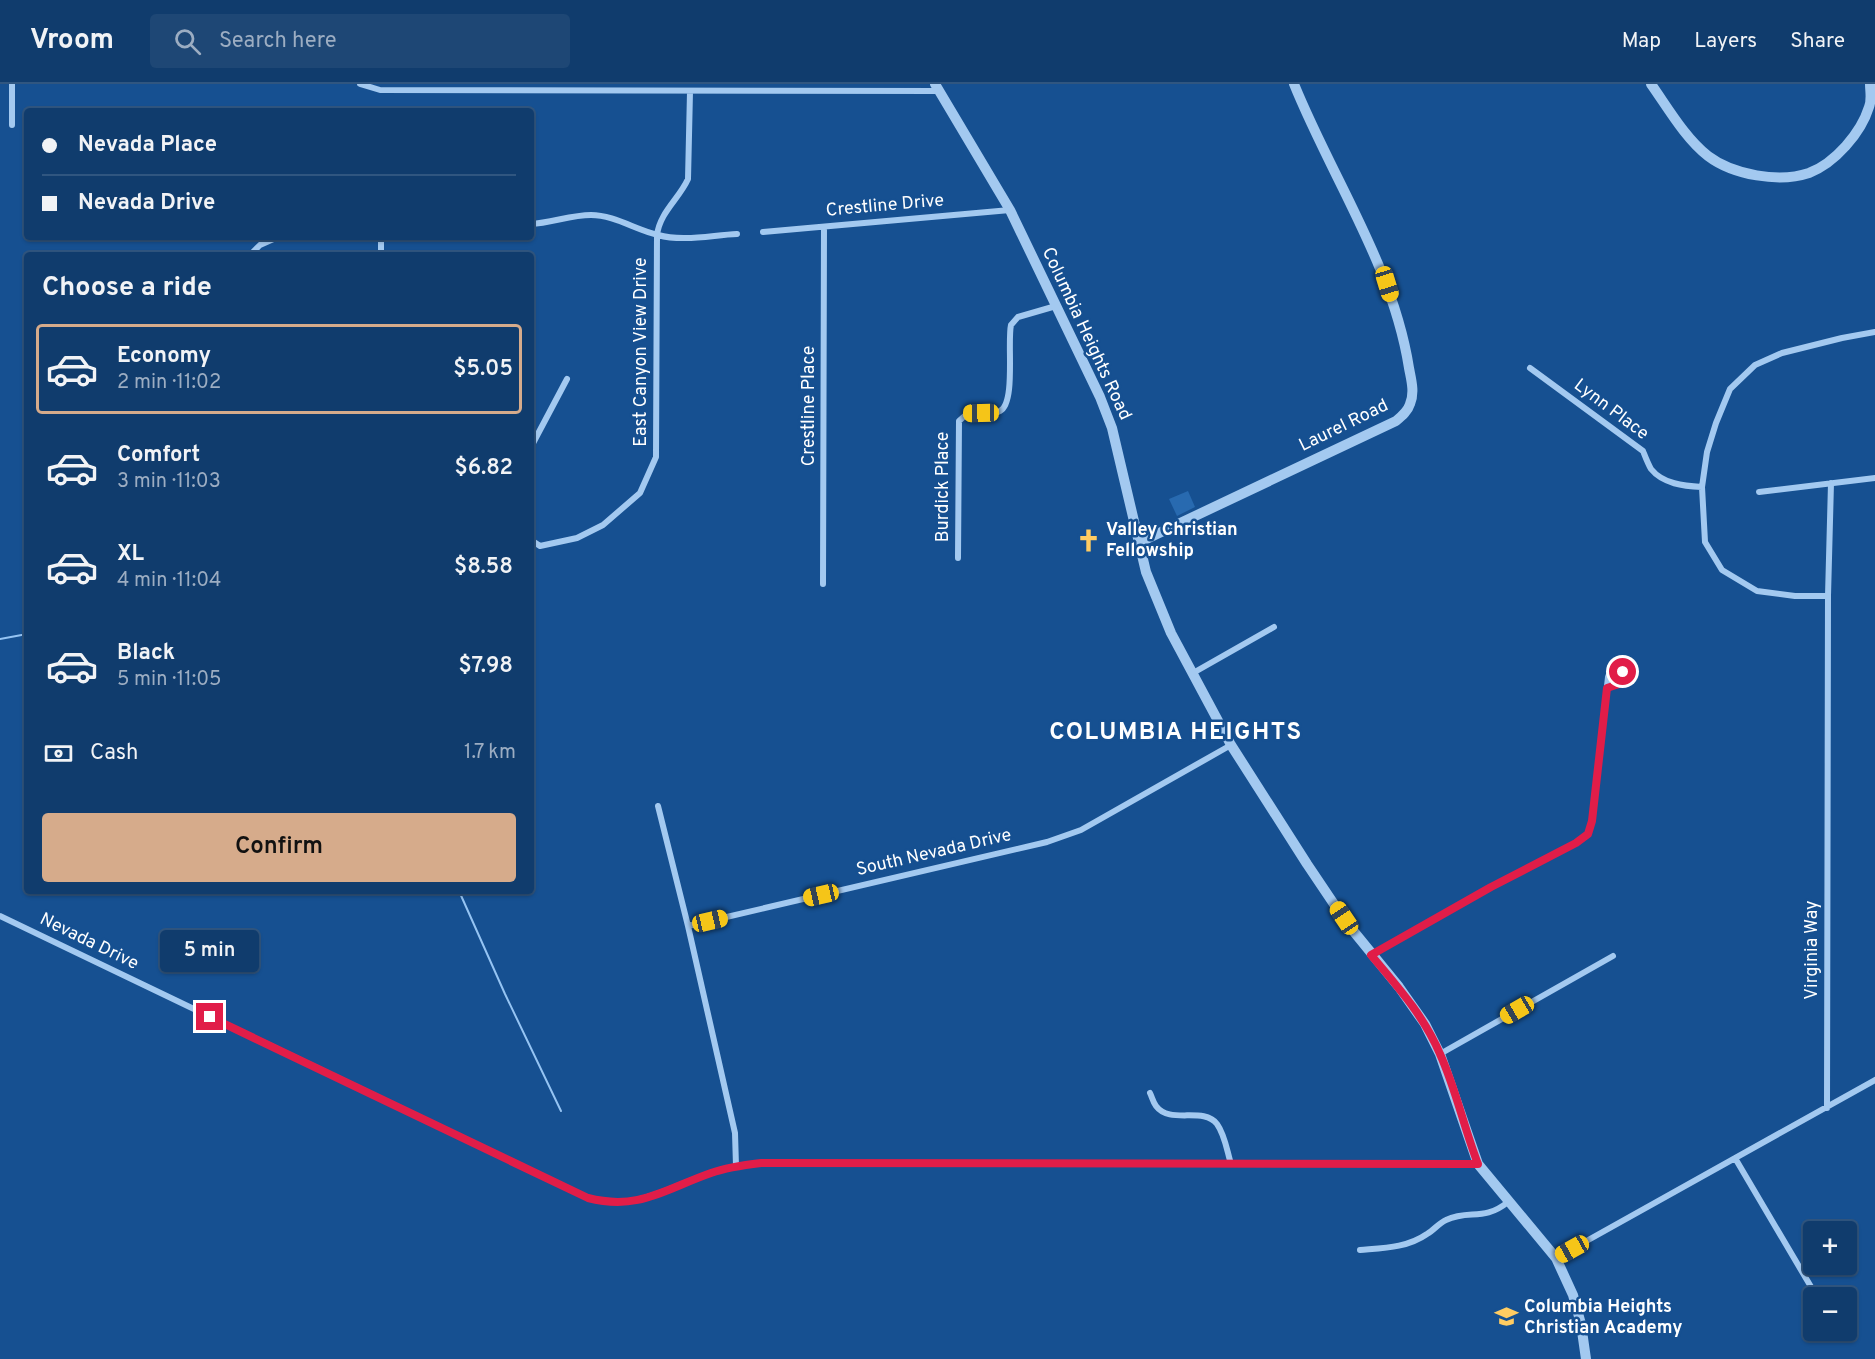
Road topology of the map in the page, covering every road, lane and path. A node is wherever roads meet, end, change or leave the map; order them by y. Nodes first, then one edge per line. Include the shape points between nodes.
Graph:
1 (12, 84) edge
2 (360, 84) edge
3 (1294, 84) edge
4 (1652, 84) edge
5 (1870, 84) edge
6 (937, 87) edge
7 (690, 92) junction
8 (12, 125) dead end
9 (1010, 210) junction
10 (534, 225) edge
11 (824, 227) junction
12 (763, 232) dead end
13 (737, 234) dead end
14 (657, 235) junction
15 (271, 240) edge
16 (253, 252) edge
17 (1056, 306) junction
18 (1875, 332) edge
19 (1530, 368) dead end
20 (567, 379) dead end
21 (534, 441) edge
22 (1875, 478) edge
23 (1831, 483) junction
24 (1702, 487) junction
25 (1759, 492) dead end
26 (534, 542) edge
27 (1138, 543) junction
28 (958, 558) dead end
29 (823, 584) dead end
30 (1828, 596) junction
31 (1274, 627) dead end
32 (1193, 673) junction
33 (1607, 688) dead end
34 (1232, 745) junction
35 (658, 806) dead end
36 (0, 916) edge
37 (688, 926) junction
38 (1371, 955) junction
39 (1613, 956) dead end
40 (1440, 1054) junction
41 (1875, 1080) edge
42 (1150, 1093) dead end
43 (1827, 1108) junction
44 (1735, 1158) junction
45 (1231, 1164) junction
46 (1478, 1164) junction
47 (736, 1166) junction
48 (1508, 1202) junction
49 (1360, 1250) dead end
50 (1556, 1258) junction
51 (1810, 1287) edge
52 (1586, 1359) edge

1 - 8 street
2 - 7 street via 380,90
3 - 27 street, Laurel Road via 1387,284 1408,356 1411,403 1396,421
4 - 5 street via 1687,134 1708,156 1739,172 1773,178 1808,173 1830,161 1856,133 1870,106
6 - 7 street
6 - 9 street, Columbia Heights Road
7 - 14 street, East Canyon View Drive via 688,179 658,224
9 - 11 street, Crestline Drive
9 - 17 street, Columbia Heights Road
10 - 14 street via 592,215
11 - 12 street, Crestline Drive
11 - 29 street, Crestline Place
13 - 14 street via 680,238
14 - 26 street, East Canyon View Drive via 656,457 640,493 603,525 577,538 540,546
15 - 16 street
17 - 27 street, Columbia Heights Road via 1112,428
17 - 28 street, Burdick Place via 1018,317 1011,324 1005,407 995,413 968,413 959,421
18 - 24 street via 1782,353 1755,365 1730,388 1707,452
19 - 24 street, Lynn Place via 1643,450 1651,469 1664,480
20 - 21 street
22 - 23 street
23 - 25 street
23 - 30 street, Virginia Way
24 - 30 street via 1705,542 1722,570 1756,591
27 - 32 street, Columbia Heights Road via 1153,593
30 - 43 street, Virginia Way
31 - 32 street
32 - 34 street, Columbia Heights Road
33 - 38 street via 1588,834
34 - 37 street, South Nevada Drive via 1081,830 1047,842
34 - 38 street, Columbia Heights Road via 1307,864
35 - 37 street
36 - 47 street, Nevada Drive via 588,1198 626,1202 647,1198
37 - 47 street via 735,1133
38 - 40 street, Columbia Heights Road via 1425,1024
39 - 40 street
40 - 46 street, Columbia Heights Road
41 - 43 street
42 - 45 street via 1157,1108 1168,1114 1209,1116 1221,1132
43 - 44 street
44 - 50 street
44 - 51 street
45 - 46 street
45 - 47 street
46 - 48 street, Columbia Heights Road
48 - 49 street via 1496,1211 1445,1220 1412,1243
48 - 50 street, Columbia Heights Road
50 - 52 street, Columbia Heights Road via 1573,1295

